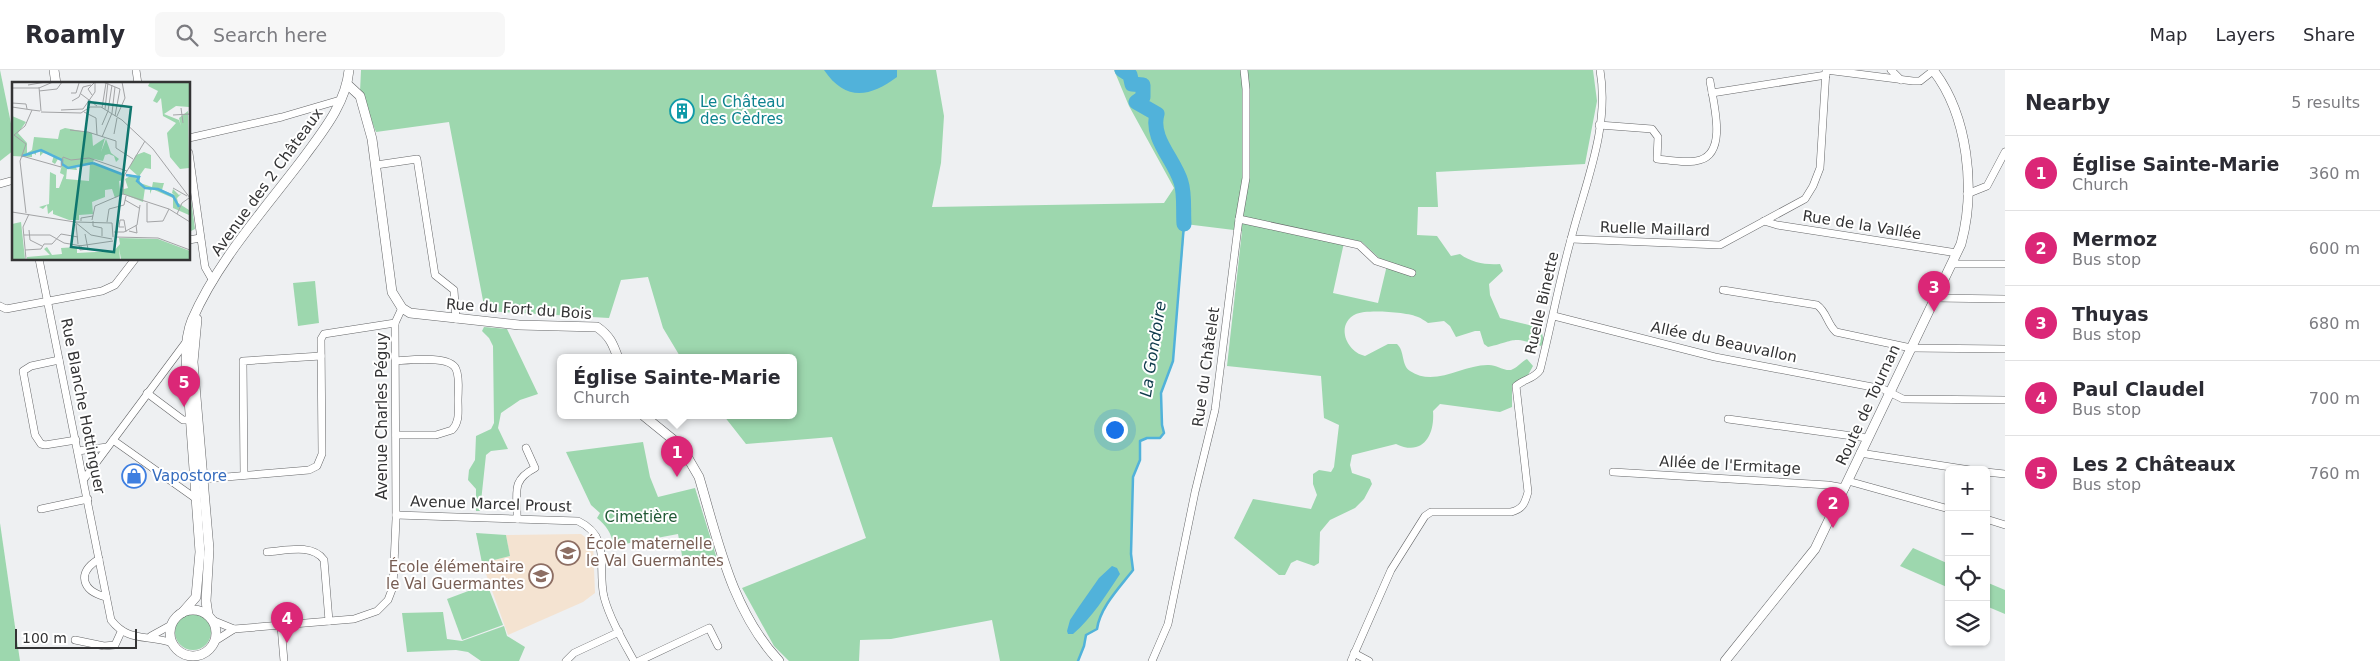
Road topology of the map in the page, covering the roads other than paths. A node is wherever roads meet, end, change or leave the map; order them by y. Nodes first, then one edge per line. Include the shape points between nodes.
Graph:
1 (349, 70) edge
2 (1244, 70) edge
3 (1600, 70) edge
4 (1891, 70) edge
5 (1933, 70) edge
6 (1826, 73) edge
7 (1901, 80) junction
8 (1710, 81) dead end
9 (347, 84) junction
10 (1712, 93) junction
11 (340, 100) junction
12 (1599, 125) junction
13 (190, 138) edge
14 (2005, 152) edge
15 (190, 161) edge
16 (376, 165) junction
17 (1967, 194) junction
18 (1238, 219) junction
19 (1764, 221) junction
20 (200, 238) junction
21 (1570, 238) junction
22 (190, 240) edge
23 (1957, 253) junction
24 (40, 260) edge
25 (133, 260) edge
26 (1952, 264) junction
27 (2005, 264) edge
28 (1412, 273) dead end
29 (213, 281) junction
30 (1723, 290) dead end
31 (1936, 298) junction
32 (2005, 299) edge
33 (48, 302) junction
34 (0, 306) edge
35 (199, 308) junction
36 (402, 308) junction
37 (1554, 316) junction
38 (456, 319) junction
39 (395, 323) junction
40 (186, 342) junction
41 (1911, 348) junction
42 (2005, 349) edge
43 (616, 354) edge
44 (321, 356) junction
45 (59, 360) junction
46 (396, 361) junction
47 (1890, 392) junction
48 (147, 393) junction
49 (2005, 400) edge
50 (198, 417) junction
51 (648, 419) edge
52 (1728, 419) dead end
53 (189, 421) junction
54 (396, 435) junction
55 (1867, 438) junction
56 (76, 440) junction
57 (112, 440) junction
58 (107, 446) junction
59 (526, 448) dead end
60 (78, 451) junction
61 (1860, 453) junction
62 (1945, 466) edge
63 (1613, 472) dead end
64 (1990, 472) edge
65 (2005, 474) edge
66 (244, 475) junction
67 (84, 479) junction
68 (202, 479) junction
69 (1846, 485) junction
70 (195, 498) junction
71 (88, 499) junction
72 (1945, 508) edge
73 (41, 509) dead end
74 (396, 515) junction
75 (517, 519) junction
76 (1990, 521) edge
77 (2005, 524) edge
78 (267, 552) dead end
79 (99, 559) junction
80 (106, 597) junction
81 (182, 613) junction
82 (210, 618) junction
83 (329, 622) junction
84 (171, 626) junction
85 (281, 626) junction
86 (234, 629) junction
87 (121, 632) junction
88 (619, 632) junction
89 (150, 636) junction
90 (75, 640) dead end
91 (215, 641) junction
92 (172, 643) junction
93 (718, 646) dead end
94 (209, 650) junction
95 (1354, 653) junction
96 (187, 655) junction
97 (195, 661) edge
98 (206, 661) edge
99 (284, 661) edge
100 (566, 661) edge
101 (634, 661) edge
102 (639, 661) edge
103 (778, 661) edge
104 (1152, 661) edge
105 (1351, 661) edge
106 (1369, 661) edge
107 (1725, 661) edge

1 - 9 main road, Avenue des 2 Châteaux
2 - 18 street, Rue du Châtelet via 1246,167
3 - 12 street, Ruelle Binette
4 - 7 street
5 - 7 street via 1920,81
5 - 17 main road, Route de Tournan via 1948,92 1958,118
6 - 7 street
6 - 10 street
6 - 19 street, Ruelle Maillard via 1820,168 1814,186 1805,199
8 - 10 street
9 - 11 main road, Avenue des 2 Châteaux
9 - 16 main road via 360,96
10 - 12 street via 1718,133 1708,156 1699,160 1657,159 1658,137 1652,129
11 - 13 street
11 - 29 main road, Avenue des 2 Châteaux via 326,128
12 - 21 street, Ruelle Binette via 1594,162
14 - 17 street via 1987,186
15 - 20 street
16 - 36 main road via 392,292
16 - 38 street via 416,159 435,275 454,290
17 - 23 main road, Route de Tournan via 1967,223
18 - 28 street via 1359,246 1376,261
18 - 104 street, Rue du Châtelet via 1213,424 1194,492 1168,624
19 - 21 street, Ruelle Maillard via 1720,245
19 - 23 street, Rue de la Vallée
20 - 22 street
20 - 29 street via 205,267
21 - 37 street, Ruelle Binette
23 - 26 main road, Route de Tournan
24 - 33 street, Rue Blanche Hottinguer
25 - 33 street via 115,285 102,291
26 - 27 street
26 - 31 main road, Route de Tournan
29 - 35 main road, Avenue des 2 Châteaux
30 - 41 street via 1817,305 1823,309 1830,327 1836,332
31 - 32 street
31 - 41 main road, Route de Tournan
33 - 34 street via 6,309
33 - 45 street, Rue Blanche Hottinguer
35 - 40 main road, Avenue des 2 Châteaux
35 - 50 main road, Avenue des 2 Châteaux via 193,351
36 - 38 main road, Rue du Fort du Bois via 410,313
36 - 39 street, Avenue Charles Péguy
37 - 47 street, Allée du Beauvallon via 1715,357
37 - 95 street, Ruelle Binette via 1540,370 1536,376 1516,386 1528,492 1525,504 1511,512 1432,512 1425,516 1391,570
38 - 43 main road, Rue du Fort du Bois via 597,328 607,334
39 - 44 street via 324,334
39 - 46 street, Avenue Charles Péguy
40 - 48 street
40 - 53 main road, Avenue des 2 Châteaux
41 - 42 street
41 - 47 main road, Route de Tournan
44 - 66 street via 322,454 319,464 309,470
44 - 66 street via 243,361
45 - 56 street, Rue Blanche Hottinguer
45 - 56 street via 23,371 35,435 41,444 46,445
46 - 54 street, Avenue Charles Péguy
46 - 54 street via 444,360 452,363 458,380 458,420 452,430 436,435
47 - 49 street, Allée du Beauvallon via 1903,399
47 - 55 main road, Route de Tournan
48 - 53 street
48 - 57 street
50 - 53 street
50 - 68 main road, Avenue des 2 Châteaux
51 - 103 main road via 680,446 699,477 734,591
52 - 55 street
53 - 70 main road, Avenue des 2 Châteaux
54 - 74 street, Avenue Charles Péguy
55 - 61 main road, Route de Tournan
56 - 60 street, Rue Blanche Hottinguer
57 - 58 street
57 - 70 street
58 - 60 street
58 - 67 street
59 - 75 street via 535,468 518,481
60 - 67 street, Rue Blanche Hottinguer
61 - 62 street
61 - 69 main road, Route de Tournan
63 - 69 street, Allée de l'Ermitage
64 - 65 street
66 - 68 street
67 - 71 street, Rue Blanche Hottinguer
68 - 82 main road, Avenue des 2 Châteaux via 209,549 206,601
69 - 72 street, Allée de l'Ermitage
69 - 107 main road, Route de Tournan via 1815,549
70 - 81 main road, Avenue des 2 Châteaux via 200,552 198,580 196,597
71 - 73 street
71 - 79 street, Rue Blanche Hottinguer
74 - 75 street, Avenue Marcel Proust
74 - 83 street, Avenue Charles Péguy via 393,587 388,600 377,611 363,617
75 - 88 street, Avenue Marcel Proust via 578,521 592,528 601,544 604,596
76 - 77 street
78 - 83 street via 306,550 320,554 324,560
79 - 80 street, Rue Blanche Hottinguer
79 - 80 street via 85,572 85,582 90,590
80 - 87 street, Rue Blanche Hottinguer via 111,620
81 - 82 main road via 195,610
81 - 84 main road
82 - 86 street, Avenue Charles Péguy
82 - 91 main road
83 - 85 street, Avenue Charles Péguy
84 - 89 street
84 - 92 main road
85 - 86 street, Avenue Charles Péguy
85 - 99 street
86 - 91 street, Avenue Charles Péguy
87 - 89 street via 131,636
87 - 90 street via 116,645
88 - 100 street via 574,653
88 - 101 street, Avenue Marcel Proust
89 - 92 street
91 - 94 main road
92 - 96 main road
93 - 102 street via 709,628
94 - 96 main road via 195,656
94 - 98 main road
95 - 105 street, Ruelle Binette
95 - 106 street
96 - 97 main road

